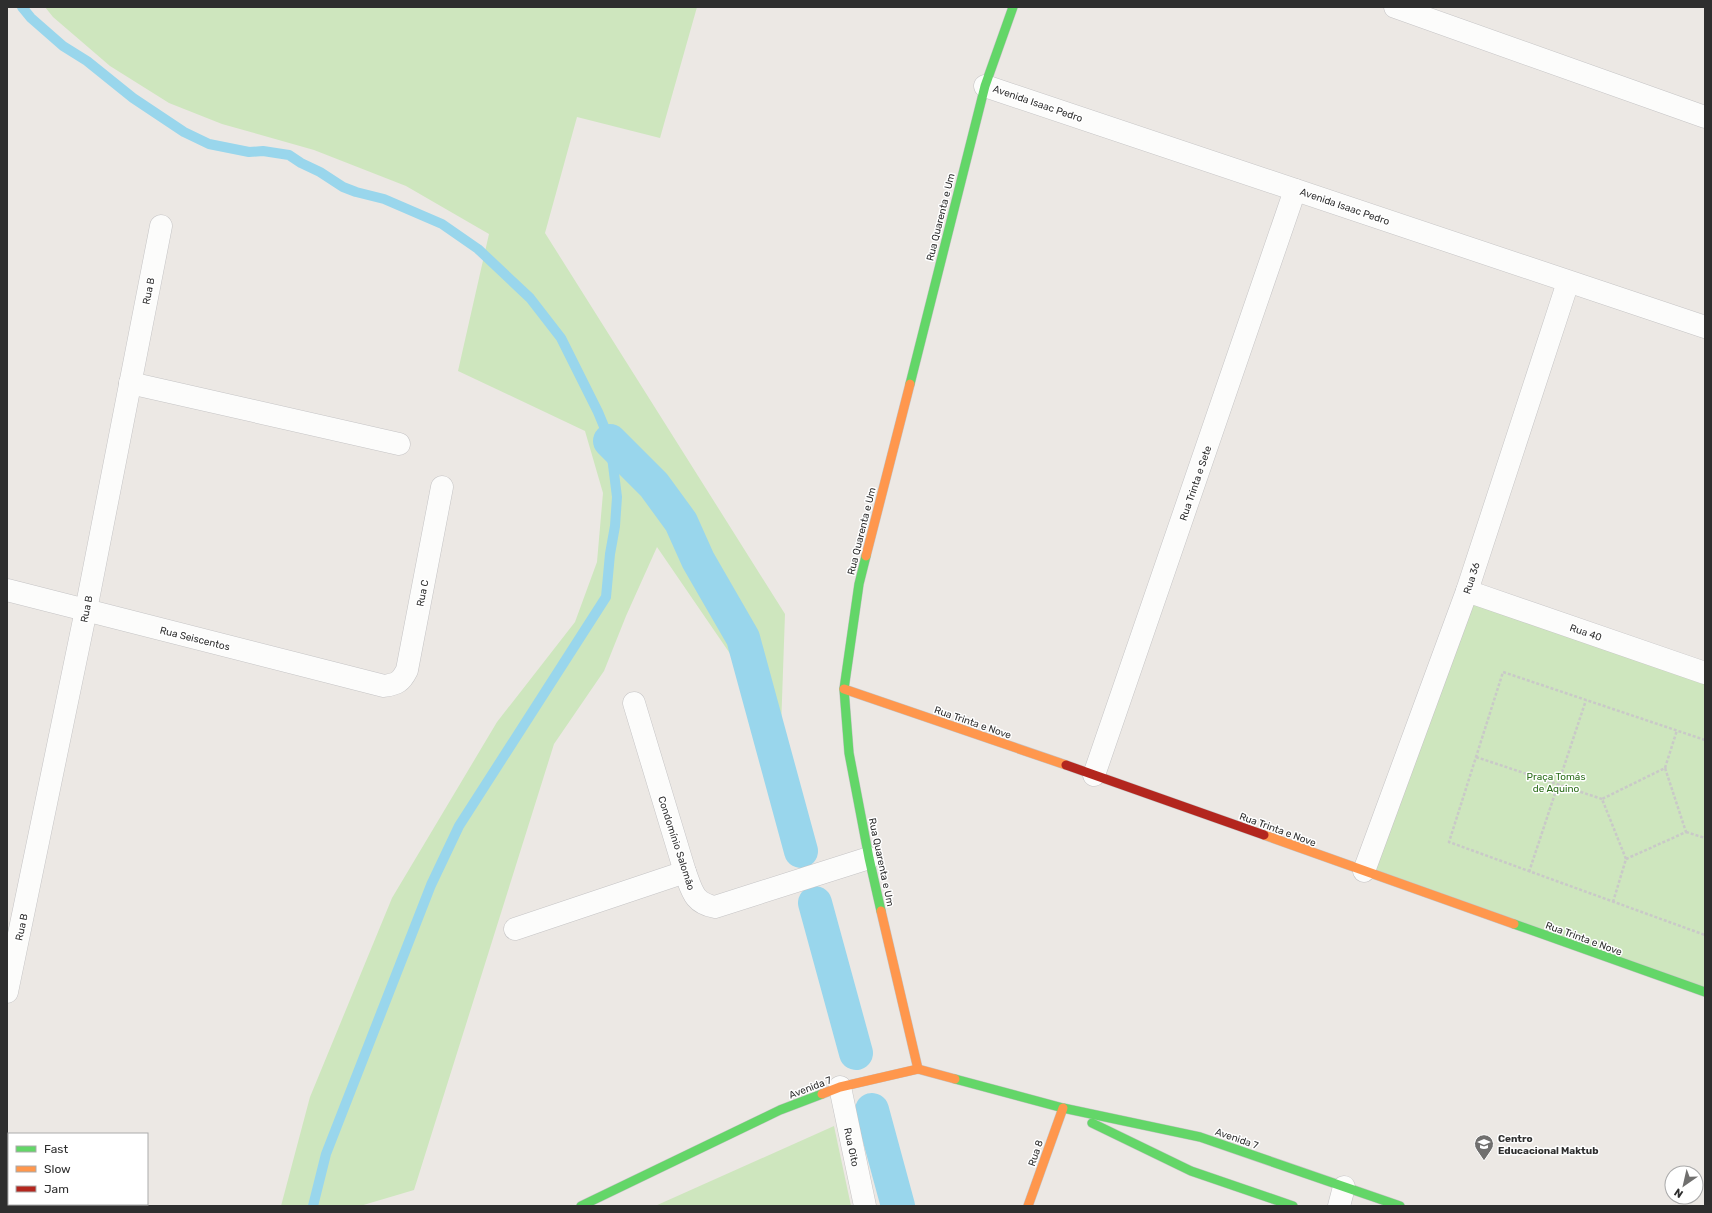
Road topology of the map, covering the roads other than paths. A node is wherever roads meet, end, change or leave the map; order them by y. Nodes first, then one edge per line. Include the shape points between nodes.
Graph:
1 (1013, 7) edge
2 (1395, 7) edge
3 (985, 86) junction
4 (1705, 117) edge
5 (1295, 190) junction
6 (161, 226) dead end
7 (1568, 282) junction
8 (1705, 327) edge
9 (130, 383) junction
10 (399, 444) dead end
11 (442, 487) dead end
12 (7, 590) edge
13 (1467, 591) junction
14 (86, 610) junction
15 (1705, 673) edge
16 (384, 686) joint
17 (844, 689) junction
18 (634, 703) dead end
19 (1094, 775) junction
20 (869, 858) junction
21 (1364, 871) junction
22 (685, 872) junction
23 (516, 929) dead end
24 (7, 992) edge
25 (1705, 992) edge
26 (918, 1069) junction
27 (840, 1087) junction
28 (1063, 1108) junction
29 (1341, 1196) edge
30 (581, 1206) edge
31 (865, 1206) edge
32 (1028, 1206) edge
33 (1293, 1206) edge
34 (1400, 1206) edge

1 - 3 street, Rua Quarenta e Um
2 - 4 street
3 - 5 street, Avenida Isaac Pedro
3 - 17 street, Rua Quarenta e Um via 860,584
5 - 7 street, Avenida Isaac Pedro
5 - 19 street, Rua Trinta e Sete
6 - 9 street, Rua B
7 - 8 street, Avenida Isaac Pedro
7 - 13 street, Rua 36
9 - 10 street
9 - 14 street, Rua B
11 - 16 street, Rua C via 407,670 402,679
12 - 14 street, Rua Seiscentos
13 - 15 street, Rua 40
13 - 21 street, Rua 36
14 - 16 street, Rua Seiscentos
14 - 24 street, Rua B
17 - 19 street, Rua Trinta e Nove
17 - 20 street, Rua Quarenta e Um via 849,753
18 - 22 street, Condomínio Salomão
19 - 21 street, Rua Trinta e Nove
20 - 22 street, Condomínio Salomão via 715,907 705,905 695,898
20 - 26 street, Rua Quarenta e Um
21 - 25 street, Rua Trinta e Nove
22 - 23 street
26 - 27 street, Avenida 7
26 - 28 street, Avenida 7
27 - 30 street, Avenida 7 via 780,1110
27 - 31 street, Rua Oito
28 - 29 street, Avenida 7 via 1200,1137
28 - 32 street, Rua 8
28 - 33 street, Avenida 7 via 1191,1172
29 - 34 street, Avenida 7

